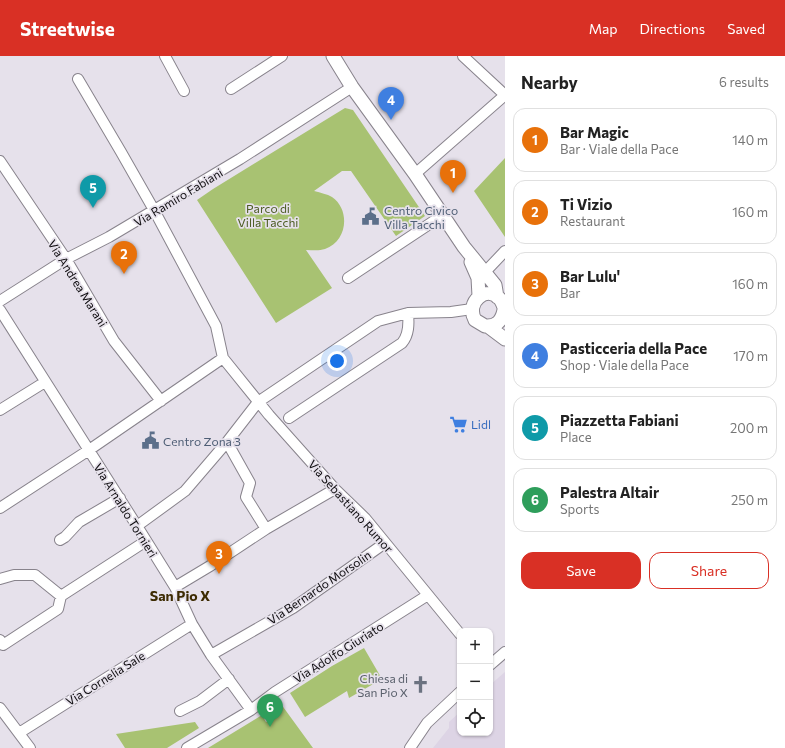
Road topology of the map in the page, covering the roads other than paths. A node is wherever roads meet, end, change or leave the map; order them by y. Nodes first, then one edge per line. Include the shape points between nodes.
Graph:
1 (164, 56) edge
2 (282, 56) edge
3 (333, 56) edge
4 (463, 56) edge
5 (78, 79) dead end
6 (352, 87) junction
7 (231, 89) dead end
8 (184, 91) dead end
9 (505, 95) edge
10 (0, 161) edge
11 (415, 174) junction
12 (154, 210) junction
13 (443, 215) junction
14 (466, 250) junction
15 (505, 251) edge
16 (66, 259) junction
17 (485, 272) junction
18 (348, 278) dead end
19 (480, 296) junction
20 (497, 297) junction
21 (0, 301) edge
22 (472, 309) junction
23 (0, 310) edge
24 (505, 311) edge
25 (408, 313) junction
26 (489, 326) junction
27 (505, 339) edge
28 (223, 358) junction
29 (45, 382) junction
30 (161, 401) junction
31 (258, 402) junction
32 (0, 410) edge
33 (289, 418) dead end
34 (227, 442) junction
35 (89, 450) junction
36 (335, 488) junction
37 (120, 498) junction
38 (0, 508) edge
39 (137, 526) junction
40 (266, 529) junction
41 (60, 540) dead end
42 (146, 541) junction
43 (385, 543) junction
44 (0, 579) edge
45 (175, 587) junction
46 (428, 595) junction
47 (61, 596) junction
48 (192, 624) junction
49 (457, 630) edge
50 (0, 640) edge
51 (505, 652) edge
52 (211, 655) junction
53 (491, 664) edge
54 (229, 679) junction
55 (457, 695) edge
56 (0, 708) edge
57 (251, 710) junction
58 (180, 711) dead end
59 (19, 733) junction
60 (410, 747) edge
61 (30, 748) edge
62 (187, 748) edge

1 - 8 street
2 - 7 street
3 - 6 main road
4 - 9 street
5 - 12 street
6 - 11 main road
6 - 12 street, Via Ramiro Fabiani via 240,159
9 - 11 street
10 - 16 street, Via Andrea Marani
11 - 13 main road
12 - 16 street, Via Ramiro Fabiani
12 - 28 street via 216,326
13 - 14 main road
13 - 18 street
14 - 17 main road
14 - 19 main road via 478,278
15 - 17 street
16 - 21 street, Via Ramiro Fabiani
16 - 30 street, Via Andrea Marani via 114,341
17 - 20 main road via 494,285
19 - 20 main road via 491,294
19 - 22 main road
20 - 24 main road
22 - 25 street
22 - 26 main road via 475,320 481,325
23 - 29 street, Via Arnaldo Tornieri
24 - 26 main road via 497,324
25 - 31 street via 378,321
25 - 33 street via 408,330 402,343
26 - 27 main road
28 - 30 street
28 - 31 street, Via Sebastiano Rumor
29 - 32 street
29 - 35 street, Via Arnaldo Tornieri
30 - 35 street
31 - 34 street
31 - 36 street, Via Sebastiano Rumor
34 - 39 street via 185,491
34 - 40 street via 250,483 246,497
35 - 37 street, Via Arnaldo Tornieri
35 - 38 street
36 - 40 street
36 - 43 street, Via Sebastiano Rumor via 365,518
37 - 39 street, Via Arnaldo Tornieri
37 - 41 street via 79,522
39 - 42 street, Via Arnaldo Tornieri
40 - 45 street
42 - 45 street, Via Arnaldo Tornieri
42 - 47 street
43 - 46 street, Via Sebastiano Rumor
43 - 52 street, Via Bernardo Morsolin via 293,608
44 - 47 street via 14,575 35,575
45 - 48 street, Via Arnaldo Tornieri
46 - 49 street, Via Sebastiano Rumor
46 - 57 street, Via Adolfo Giuriato via 275,692
47 - 50 street via 58,609 3,645
48 - 52 street, Via Arnaldo Tornieri
48 - 59 street, Via Cornelia Sale
51 - 53 street
52 - 54 street, Via Arnaldo Tornieri
54 - 57 street, Via Arnaldo Tornieri
54 - 58 street via 200,701
55 - 60 street via 427,723
56 - 59 street
57 - 62 street, Via Adolfo Giuriato
59 - 61 street

